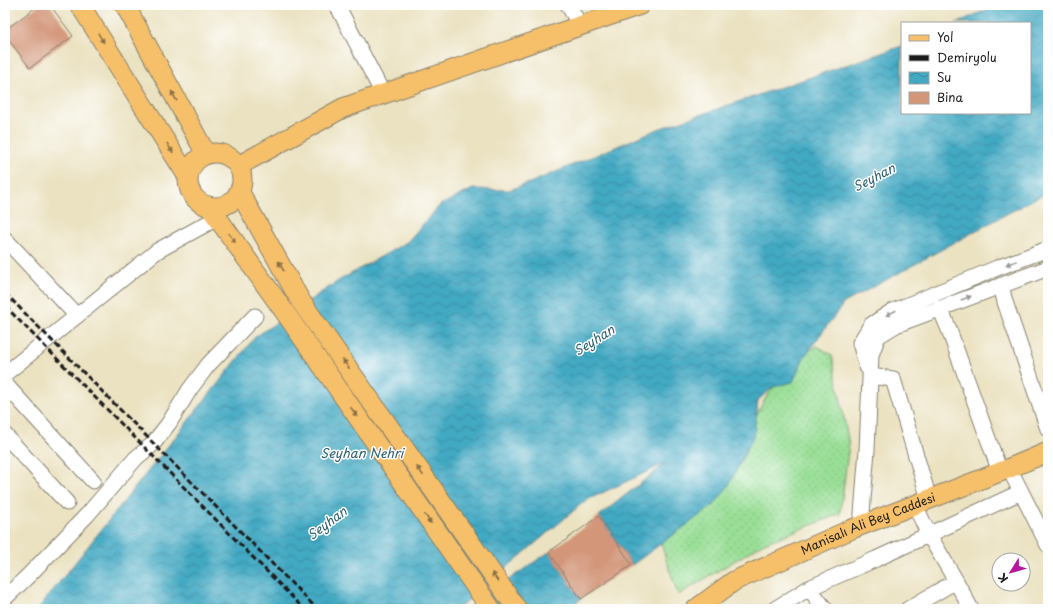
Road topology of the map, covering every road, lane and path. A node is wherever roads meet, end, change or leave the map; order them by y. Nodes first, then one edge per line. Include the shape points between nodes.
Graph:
1 (80, 5) edge
2 (125, 5) edge
3 (338, 5) edge
4 (568, 5) edge
5 (640, 5) edge
6 (580, 25) junction
7 (383, 94) junction
8 (206, 154) junction
9 (238, 166) junction
10 (188, 177) junction
11 (239, 191) junction
12 (213, 212) junction
13 (5, 239) edge
14 (1048, 249) edge
15 (1048, 268) edge
16 (1001, 285) junction
17 (940, 308) junction
18 (77, 316) junction
19 (254, 316) dead end
20 (5, 374) edge
21 (870, 376) junction
22 (5, 384) edge
23 (1048, 429) edge
24 (5, 435) edge
25 (1048, 452) edge
26 (1004, 470) junction
27 (93, 481) dead end
28 (1021, 492) junction
29 (922, 502) junction
30 (67, 503) dead end
31 (861, 526) junction
32 (929, 536) junction
33 (1048, 545) edge
34 (956, 581) junction
35 (809, 588) junction
36 (5, 598) edge
37 (491, 609) edge
38 (518, 609) edge
39 (697, 609) edge
40 (775, 609) edge
41 (825, 609) edge
42 (908, 609) edge
43 (971, 609) edge

1 -> 10 main road
8 -> 2 main road
3 - 7 street
4 - 6 street
5 - 6 main road
6 - 7 main road
7 - 9 main road via 343,108
8 - 9 main road via 224,155
8 - 10 main road via 194,163
9 - 11 main road via 242,183
10 - 12 main road via 191,192
11 - 12 main road via 227,204
38 -> 11 main road via 300,300
12 - 18 street via 157,251
12 -> 37 main road
13 - 18 street
14 -> 21 street via 891,312 871,325 860,343
15 - 16 street
17 -> 16 street
16 - 23 street
17 - 21 street via 896,325 878,336 870,355
17 - 26 street
18 - 20 street
19 - 36 street via 208,365 153,444 136,458 88,514
21 - 29 street via 893,379
21 - 31 street
22 - 27 street
24 - 30 street
25 - 26 main road, Manisalı Ali Bey Caddesi
26 - 28 street
26 - 29 main road, Manisalı Ali Bey Caddesi
28 - 32 street
28 - 33 street
29 - 31 main road, Manisalı Ali Bey Caddesi
29 - 32 street
31 - 39 main road, Manisalı Ali Bey Caddesi via 734,581
32 - 34 street
32 - 35 street
34 - 42 street
34 - 43 street
35 - 40 street
35 - 41 street

